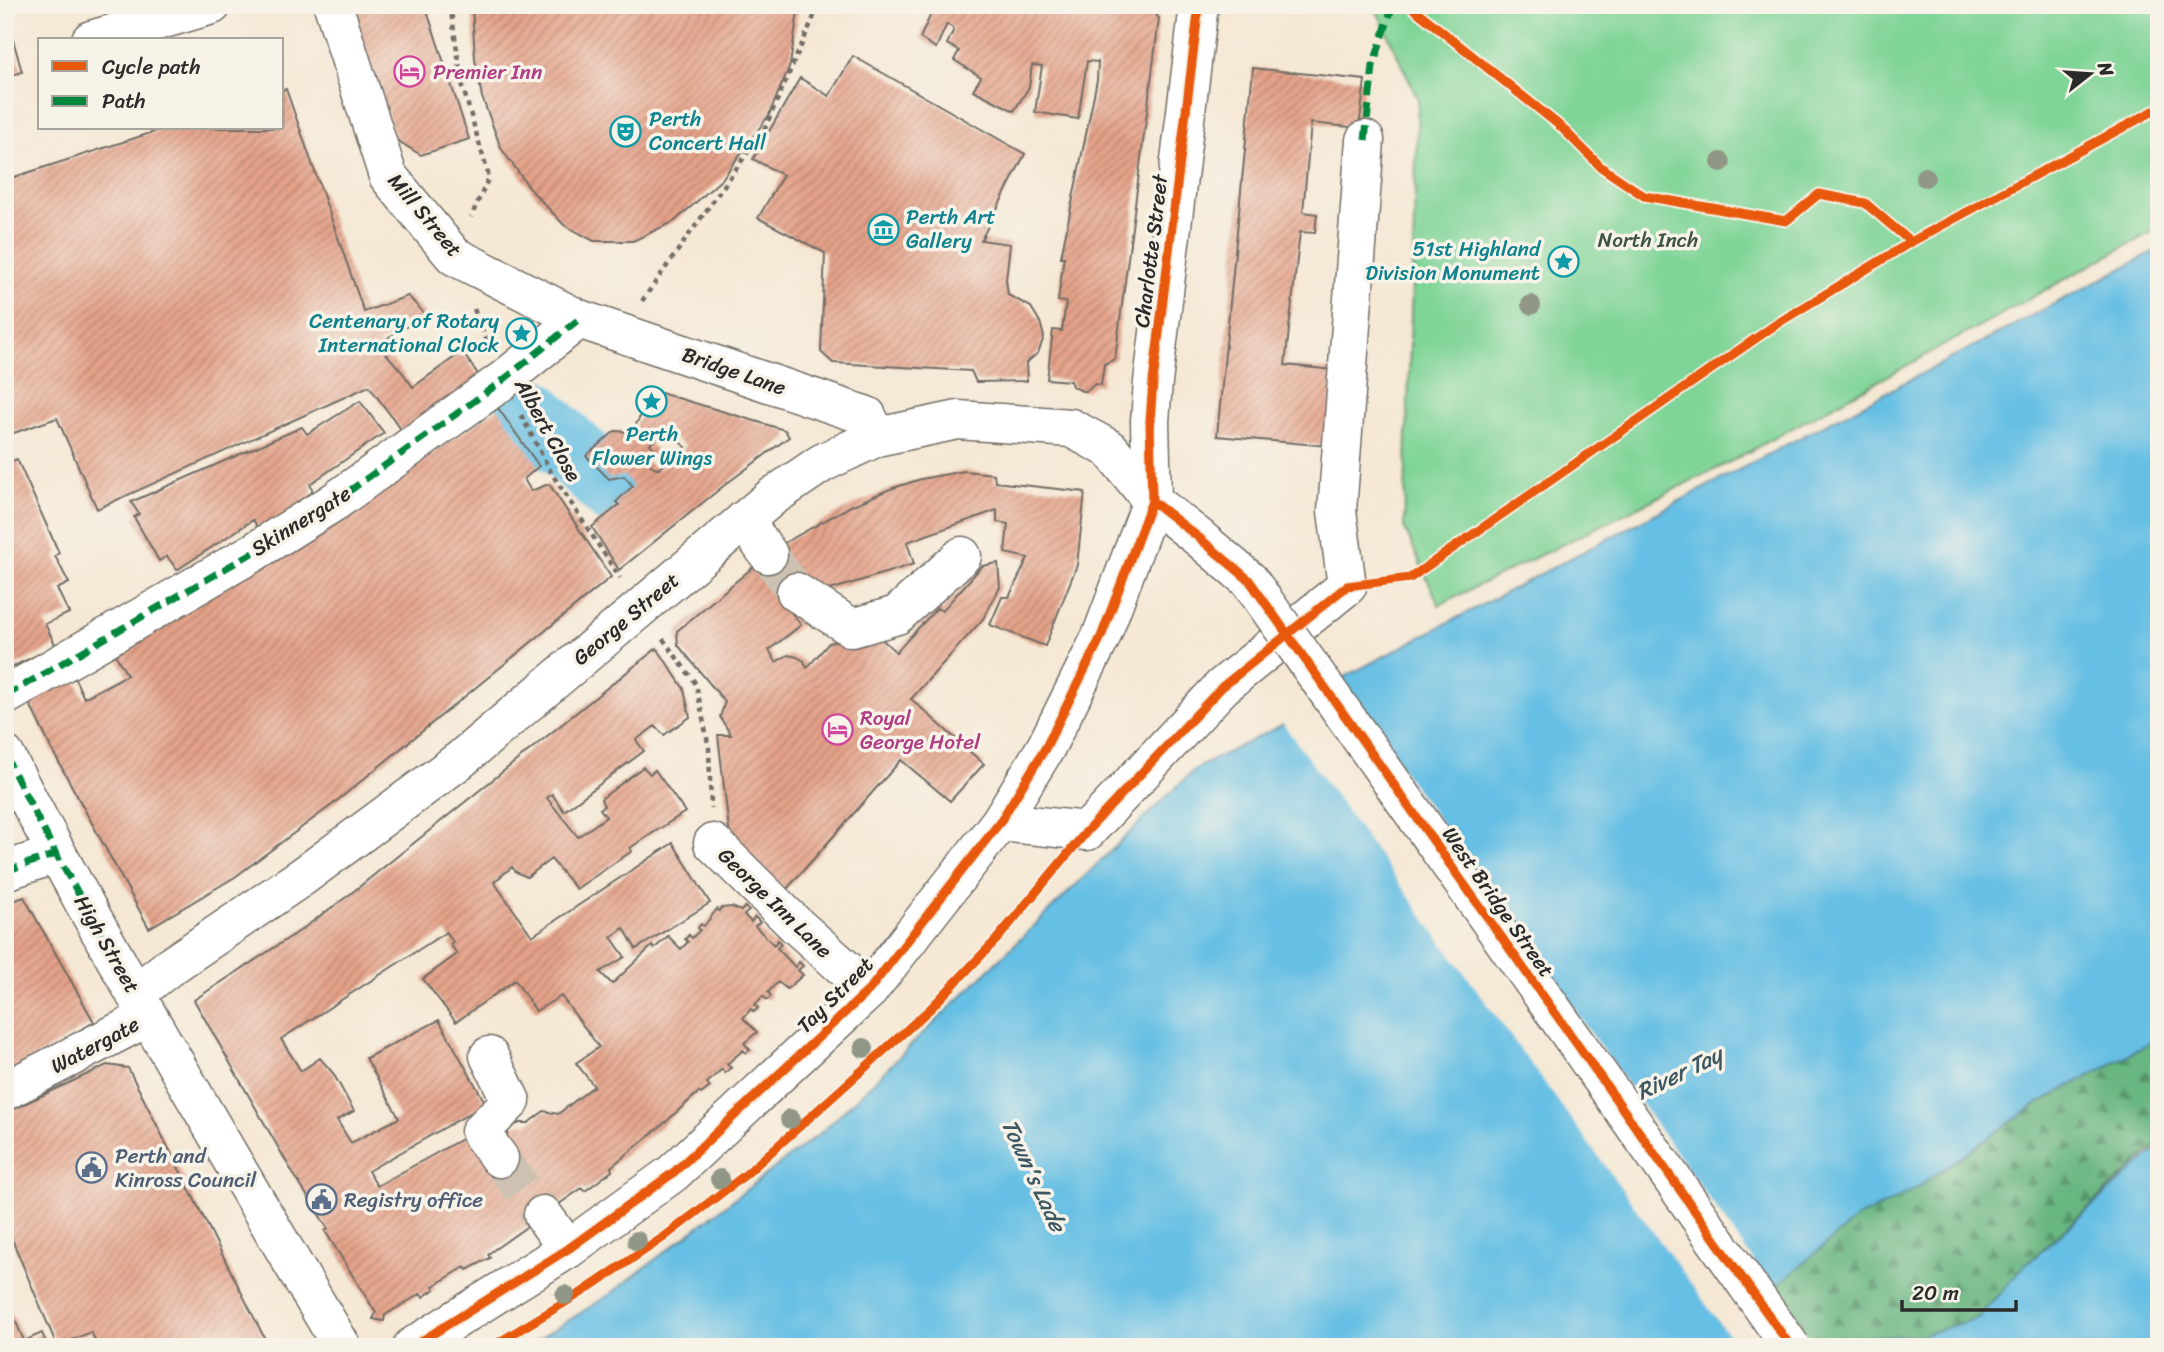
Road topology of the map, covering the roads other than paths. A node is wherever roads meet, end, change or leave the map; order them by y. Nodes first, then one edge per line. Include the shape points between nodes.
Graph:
1 (212, 5) edge
2 (332, 5) edge
3 (1199, 5) edge
4 (98, 38) edge
5 (1364, 140) dead end
6 (579, 319) junction
7 (877, 437) junction
8 (1152, 501) junction
9 (744, 520) junction
10 (768, 554) tunnel mouth
11 (962, 556) dead end
12 (796, 592) tunnel mouth
13 (5, 696) edge
14 (5, 755) edge
15 (1000, 822) junction
16 (713, 843) road end
17 (56, 854) junction
18 (5, 871) edge
19 (869, 990) junction
20 (141, 1006) junction
21 (489, 1056) dead end
22 (5, 1091) edge
23 (499, 1158) tunnel mouth
24 (543, 1215) tunnel mouth
25 (568, 1249) junction
26 (342, 1347) edge
27 (412, 1347) edge
28 (1791, 1347) edge

1 - 4 street
2 - 6 street, Mill Street via 388,176 454,256
3 - 8 street, Charlotte Street via 1153,382
5 - 15 street via 1337,512 1347,586 1222,687 1087,831
6 - 7 street, Bridge Lane via 867,416
6 - 13 street, Skinnergate via 334,502
7 - 8 street, George Street via 958,420 1071,428 1110,449
7 - 9 street, George Street via 822,463
8 - 15 street, Tay Street via 1101,637 1046,747
8 - 28 street, West Bridge Street, bridge via 1249,580
9 - 10 street
9 - 20 street, George Street via 460,760 302,877 168,968
11 - 12 street via 897,615 852,628
14 - 17 street, High Street
15 - 19 street, Tay Street
16 - 19 street, George Inn Lane
17 - 18 street
17 - 20 street, High Street
19 - 25 street, Tay Street via 673,1173
20 - 22 street, Watergate
20 - 26 street, High Street
21 - 23 street via 511,1101 480,1132
24 - 25 street
25 - 27 street, Tay Street

